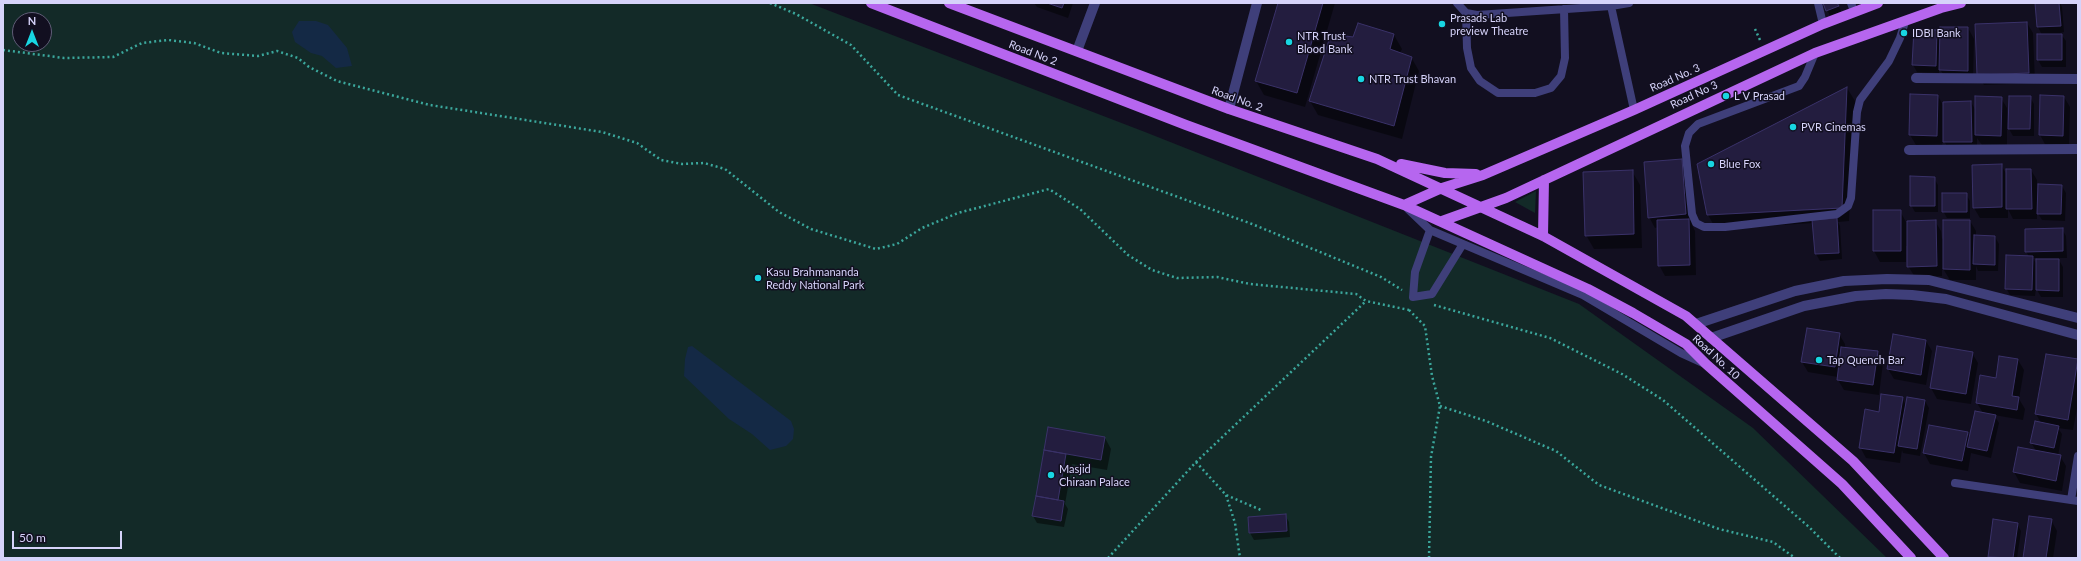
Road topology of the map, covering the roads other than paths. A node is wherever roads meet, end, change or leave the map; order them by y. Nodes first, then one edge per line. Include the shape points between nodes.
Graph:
1 (871, 3) edge
2 (949, 3) edge
3 (1095, 3) edge
4 (1257, 3) edge
5 (1457, 3) edge
6 (1628, 3) edge
7 (1818, 3) edge
8 (1878, 3) edge
9 (1961, 3) edge
10 (1611, 6) junction
11 (1852, 7) edge
12 (1564, 9) junction
13 (1466, 13) junction
14 (1905, 22) junction
15 (1823, 24) junction
16 (1077, 51) junction
17 (1815, 54) junction
18 (1916, 78) dead end
19 (2078, 79) edge
20 (1229, 109) junction
21 (1634, 110) junction
22 (2078, 149) edge
23 (1909, 150) dead end
24 (1377, 159) junction
25 (1483, 175) junction
26 (1544, 180) junction
27 (1442, 188) junction
28 (1404, 205) junction
29 (1479, 207) junction
30 (1442, 221) junction
31 (1514, 222) joint
32 (1430, 230) junction
33 (1542, 236) junction
34 (1463, 244) junction
35 (1929, 280) junction
36 (1927, 297) junction
37 (2078, 318) edge
38 (1696, 324) junction
39 (2078, 335) edge
40 (1711, 338) junction
41 (1706, 364) junction
42 (2078, 456) edge
43 (1955, 483) dead end
44 (2074, 500) edge
45 (1911, 558) edge
46 (1944, 558) edge

1 - 28 main road, Road No 2
2 - 16 main road, Road No. 2
3 - 16 street
4 - 20 street
5 - 13 lane
6 - 10 lane
7 - 15 lane
8 - 11 main road, Road No. 3
9 - 14 main road, Road No 3
10 - 12 lane
10 - 21 lane
11 - 15 main road, Road No. 3
12 - 13 lane
12 - 13 lane via 1565,58 1561,76 1551,88 1535,93 1498,93 1480,82 1471,68 1467,48
14 - 17 main road, Road No 3
14 - 17 lane via 1889,61 1860,100 1856,112 1851,198 1848,206 1837,214 1732,226 1704,227 1696,223 1692,214 1685,146 1688,133 1698,124 1799,86
15 - 21 main road, Road No. 3
16 - 20 main road, Road No. 2
17 - 26 main road, Road No 3
18 - 19 street
20 - 24 main road, Road No. 2
21 - 25 main road, Road No. 3
22 - 23 street
24 - 25 main road via 1445,174
24 - 27 main road, Road No. 2
25 - 27 main road, Road No. 3
26 - 29 main road, Road No 3 via 1506,198
26 - 33 main road
27 - 28 main road, Road No. 3
27 - 29 main road, Road No. 2
28 - 30 main road
28 - 32 lane
29 - 30 main road, Road No 3
29 - 31 main road, Road No. 2
30 - 41 main road, Road No. 10 via 1588,289 1633,313 1686,344
31 - 33 main road, Road No. 10
32 - 34 lane
32 - 34 lane via 1415,272 1413,297 1432,294
33 - 38 main road, Road No. 10
34 - 41 lane via 1583,295 1681,353
35 - 36 street
35 - 37 street
35 - 38 street via 1844,281 1795,291
36 - 39 street via 1977,307
36 - 40 street via 1886,294 1833,300 1768,317
38 - 40 main road, Road No. 10
40 - 46 main road, Road No. 10 via 1853,461
41 - 45 main road, Road No. 10 via 1842,484
42 - 44 lane
43 - 44 lane

